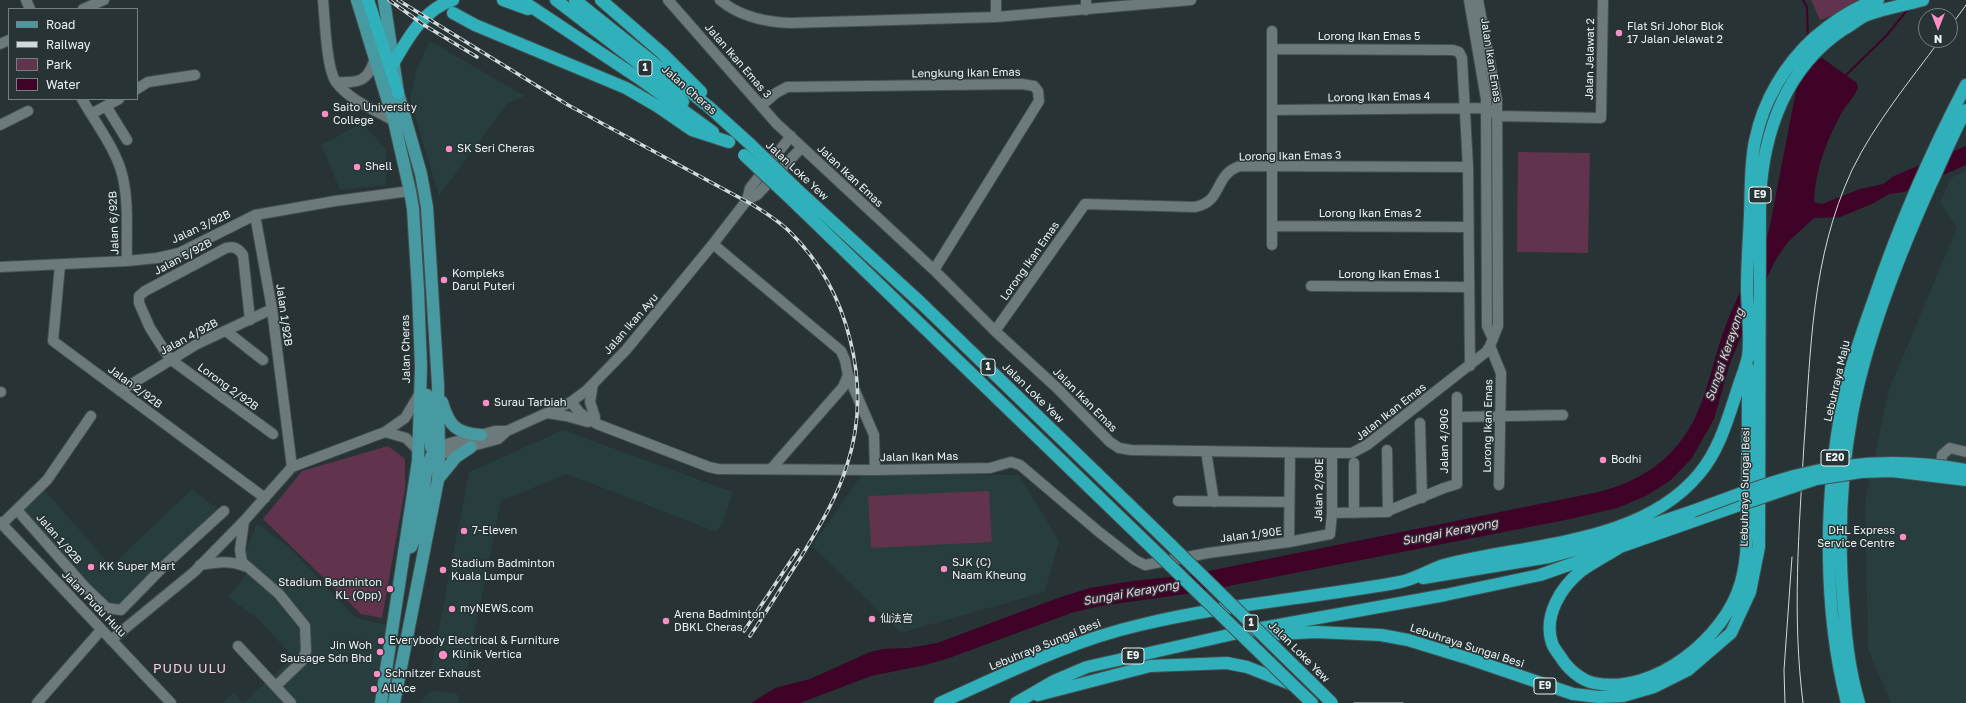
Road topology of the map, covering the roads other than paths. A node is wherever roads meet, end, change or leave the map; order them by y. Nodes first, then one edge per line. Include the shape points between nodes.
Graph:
1 (104, 0) edge
2 (323, 0) edge
3 (357, 0) edge
4 (368, 0) edge
5 (384, 0) edge
6 (453, 0) edge
7 (503, 0) edge
8 (520, 0) edge
9 (556, 0) edge
10 (575, 0) edge
11 (601, 0) edge
12 (668, 0) edge
13 (720, 0) edge
14 (996, 0) edge
15 (1191, 0) edge
16 (1469, 0) edge
17 (1478, 0) edge
18 (1603, 0) edge
19 (1878, 0) edge
20 (1923, 0) edge
21 (1171, 1) edge
22 (1086, 5) edge
23 (85, 8) edge
24 (453, 13) tunnel mouth
25 (540, 13) junction
26 (996, 17) junction
27 (1272, 31) dead end
28 (1272, 49) junction
29 (375, 58) junction
30 (394, 62) junction
31 (195, 75) dead end
32 (336, 82) junction
33 (1966, 85) edge
34 (138, 88) edge
35 (398, 92) junction
36 (83, 100) edge
37 (117, 100) edge
38 (106, 106) junction
39 (761, 106) junction
40 (709, 107) junction
41 (1465, 107) junction
42 (1487, 108) junction
43 (1272, 110) junction
44 (1966, 110) edge
45 (28, 111) dead end
46 (91, 114) junction
47 (112, 116) junction
48 (1498, 116) junction
49 (394, 121) junction
50 (776, 122) junction
51 (0, 125) edge
52 (97, 126) junction
53 (791, 136) junction
54 (127, 140) dead end
55 (729, 142) junction
56 (802, 147) junction
57 (747, 150) junction
58 (779, 151) junction
59 (789, 160) junction
60 (821, 166) junction
61 (1272, 166) junction
62 (1468, 167) junction
63 (410, 191) junction
64 (798, 198) junction
65 (747, 200) junction
66 (1085, 204) joint
67 (255, 215) junction
68 (1907, 223) junction
69 (1273, 226) junction
70 (1468, 226) junction
71 (713, 244) junction
72 (1272, 245) dead end
73 (127, 261) junction
74 (60, 265) junction
75 (0, 267) edge
76 (934, 270) junction
77 (1310, 286) dead end
78 (1468, 287) junction
79 (272, 309) junction
80 (250, 320) junction
81 (226, 331) junction
82 (995, 331) junction
83 (1491, 343) junction
84 (1748, 354) junction
85 (170, 359) junction
86 (263, 360) dead end
87 (1470, 366) junction
88 (421, 367) junction
89 (848, 375) junction
90 (593, 384) junction
91 (438, 385) junction
92 (120, 391) junction
93 (420, 393) junction
94 (1457, 397) dead end
95 (574, 400) junction
96 (547, 413) junction
97 (1500, 415) junction
98 (1563, 415) dead end
99 (91, 416) dead end
100 (1457, 416) junction
101 (596, 420) junction
102 (1420, 423) dead end
103 (507, 431) junction
104 (385, 432) junction
105 (273, 434) dead end
106 (481, 436) junction
107 (472, 447) junction
108 (418, 450) junction
109 (1387, 450) dead end
110 (437, 451) junction
111 (1206, 451) junction
112 (1966, 452) edge
113 (1290, 453) junction
114 (1332, 453) junction
115 (1354, 463) dead end
116 (292, 467) junction
117 (771, 469) junction
118 (875, 470) junction
119 (1966, 470) edge
120 (438, 480) junction
121 (1966, 480) edge
122 (1966, 484) edge
123 (1499, 485) dead end
124 (265, 498) junction
125 (1422, 498) junction
126 (1178, 501) dead end
127 (1214, 502) junction
128 (1289, 502) junction
129 (17, 510) junction
130 (224, 511) dead end
131 (1388, 512) junction
132 (1332, 513) junction
133 (1354, 513) junction
134 (1693, 516) junction
135 (244, 521) junction
136 (1, 523) edge
137 (1289, 542) junction
138 (1617, 549) junction
139 (1200, 555) joint
140 (404, 560) junction
141 (200, 565) junction
142 (247, 567) junction
143 (1404, 581) junction
144 (100, 630) junction
145 (1251, 630) junction
146 (111, 640) junction
147 (238, 646) dead end
148 (1293, 685) junction
149 (276, 686) junction
150 (1019, 702) edge
151 (37, 703) edge
152 (171, 703) edge
153 (292, 703) edge
154 (381, 703) edge
155 (394, 703) edge
156 (940, 703) edge
157 (1312, 703) edge
158 (1332, 703) edge
159 (1847, 703) edge
160 (1859, 703) edge

1 - 23 street
2 - 32 street via 331,70
3 - 29 main road, Jalan Cheras
4 - 35 highway
5 - 30 main road
6 - 30 highway via 432,11 417,27
7 - 25 highway
8 - 25 highway
9 - 55 highway, Jalan Cheras / 1 via 638,62
10 - 40 highway, Jalan Cheras / 1
11 - 40 highway via 699,89
12 - 39 street, Jalan Ikan Emas 3
13 - 26 street via 766,22
14 - 26 street
15 - 21 street
16 - 42 street, Jalan Ikan Emas
17 - 48 street, Jalan Ikan Emas
18 - 48 street, Jalan Jelawat 2 via 1601,118
19 - 84 highway, Lebuhraya Sungai Besi / E9 via 1832,22 1800,50 1767,102 1755,141 1751,183 1747,286
20 - 145 highway, Lebuhraya Sungai Besi / E9 via 1867,15 1828,40 1804,63 1770,128 1761,175 1760,199 1759,546 1750,592 1731,633 1688,670 1654,687 1623,696 1599,697 1573,694 1408,640 1346,632 1280,634
21 - 22 street
22 - 26 street
24 - 55 highway via 475,25 626,88 692,130
25 - 55 highway
27 - 28 street
28 - 41 street, Lorong Ikan Emas 5 via 1453,50 1459,52 1462,58
28 - 43 street
29 - 32 street via 370,72 362,80
29 - 49 main road, Jalan Cheras
30 - 35 main road
31 - 34 street via 148,82
32 - 49 street via 352,97
33 - 68 highway, Lebuhraya Maju / E20 via 1946,123
35 - 91 main road via 421,174 427,207
36 - 46 street, Jalan 6/92B
37 - 38 street
38 - 46 street
38 - 47 street
39 - 50 street, Jalan Ikan Emas 3
39 - 76 street, Lengkung Ikan Emas via 787,87 1022,84 1034,86 1038,91 1039,101
40 - 57 highway, Jalan Loke Yew / 1
41 - 42 street, Lorong Ikan Emas 4
41 - 43 street, Lorong Ikan Emas 4
41 - 62 street
42 - 48 street
42 - 83 street, Jalan Ikan Emas via 1487,326
43 - 61 street
44 - 68 highway, Lebuhraya Maju / E20
45 - 51 street
46 - 52 street, Jalan 6/92B
47 - 52 street
47 - 54 street
48 - 83 street, Jalan Ikan Emas via 1498,326
49 - 63 main road, Jalan Cheras
50 - 53 street, Jalan Ikan Emas 3
50 - 58 street via 781,140
52 - 73 street, Jalan 6/92B via 117,160 123,176 126,192
53 - 56 street, Jalan Ikan Emas
53 - 58 street, Jalan Ikan Ayu
55 - 57 highway, Jalan Loke Yew / 1
56 - 59 street, Jalan Ikan Ayu
56 - 60 street, Jalan Ikan Emas
57 - 64 highway, Jalan Loke Yew / 1, bridge
58 - 65 street, Jalan Ikan Ayu via 750,188
59 - 60 street via 807,160
59 - 65 street, Jalan Ikan Ayu via 758,195
60 - 76 street, Jalan Ikan Emas
61 - 62 street, Lorong Ikan Emas 3
61 - 66 street, Lorong Ikan Emas 3 via 1240,166 1230,170 1206,205 1195,207
61 - 69 street
62 - 70 street
63 - 67 street, Jalan 3/92B
63 - 88 main road, Jalan Cheras via 417,268
64 - 148 highway, Jalan Loke Yew / 1, bridge
64 - 158 highway, Jalan Loke Yew / 1, bridge via 921,303
65 - 71 street, Jalan Ikan Ayu
66 - 82 street, Lorong Ikan Emas
67 - 73 street, Jalan 3/92B via 179,252 157,258
67 - 79 street, Jalan 1/92B
68 - 159 highway, Lebuhraya Maju / E20 via 1855,355 1843,401 1836,452 1830,526 1830,583 1839,666
68 - 160 highway, Lebuhraya Maju / E20 via 1859,385 1844,469 1840,541 1841,586 1846,638
69 - 70 street, Lorong Ikan Emas 2
69 - 72 street
70 - 78 street
71 - 89 street via 833,343 845,360
71 - 90 street, Jalan Ikan Ayu via 626,350
73 - 74 street, Jalan 3/92B
74 - 75 street, Jalan 3/92B
74 - 92 street, Jalan 2/92B via 53,341
76 - 82 street, Jalan Ikan Emas
77 - 78 street, Lorong Ikan Emas 1
78 - 87 street
79 - 80 street, Jalan 4/92B
79 - 116 street, Jalan 1/92B
80 - 81 street, Jalan 4/92B
80 - 85 street, Jalan 5/92B via 243,256 239,249 233,246 139,296 139,303 150,328
81 - 85 street, Jalan 4/92B
81 - 86 street
82 - 111 street, Jalan Ikan Emas via 1119,448
83 - 87 street, Jalan Ikan Emas
83 - 97 street, Lorong Ikan Emas via 1500,373
84 - 138 highway via 1747,542 1741,582 1725,616 1710,637 1690,655 1663,670 1636,682 1613,685 1593,683 1575,674 1564,663 1552,643 1550,624 1554,606 1563,590 1581,572
84 - 143 highway, Lebuhraya Sungai Besi / E9 via 1727,422 1711,458 1697,477 1669,502 1639,518 1598,532 1443,566
85 - 92 street, Jalan 4/92B
85 - 105 street, Lorong 2/92B
87 - 114 street, Jalan Ikan Emas via 1360,450 1352,453
88 - 93 main road, Jalan Cheras
88 - 110 main road via 427,390 429,441 431,447
89 - 117 street via 843,387
89 - 118 street via 874,435
90 - 95 street, Jalan Ikan Ayu
90 - 101 street via 590,402
91 - 106 main road via 450,423 462,432
91 - 110 main road
92 - 124 street, Jalan 2/92B
93 - 104 street via 404,418
93 - 108 main road, Jalan Cheras
94 - 100 street, Jalan 4/90G
95 - 96 street, Jalan Ikan Ayu
95 - 101 street, Jalan Ikan Mas via 580,413
96 - 101 street
96 - 103 street, Jalan Ikan Ayu
97 - 98 street
97 - 100 street
97 - 123 street, Lorong Ikan Emas
99 - 129 street via 47,480
100 - 125 street, Jalan 4/90G via 1457,484
101 - 117 street, Jalan Ikan Mas via 609,428 709,467
102 - 125 street
103 - 106 street, Jalan Ikan Ayu via 495,431
103 - 107 street, Jalan Ikan Ayu via 498,439
104 - 108 street via 406,438
104 - 116 street
106 - 110 street, Jalan Ikan Ayu
107 - 110 street, Jalan Ikan Ayu
107 - 120 main road via 456,457
108 - 140 main road, Jalan Cheras
109 - 131 street
110 - 120 main road
110 - 140 main road via 427,468 414,542
111 - 113 street, Jalan Ikan Emas
111 - 127 street
112 - 122 street via 1950,448 1942,456 1941,466 1952,480
113 - 114 street, Jalan Ikan Emas
113 - 128 street, Jalan 1/90E
114 - 132 street, Jalan 2/90E
115 - 133 street
116 - 124 street
117 - 118 street, Jalan Ikan Mas
118 - 139 street, Jalan Ikan Mas via 990,468 1011,462 1020,464 1098,532 1135,560 1145,565
119 - 134 highway, bridge via 1911,463 1848,465 1793,476
120 - 155 main road
121 - 134 highway, bridge via 1892,471 1861,472 1816,479
124 - 135 street
125 - 131 street
126 - 127 street
127 - 128 street
128 - 137 street, Jalan 1/90E
129 - 130 street, Jalan 1/92B via 85,587 107,608 121,610
129 - 136 street
131 - 133 street
132 - 133 street
132 - 137 street, Jalan 2/90E via 1330,534
134 - 138 highway
134 - 143 highway via 1549,557
135 - 141 street
135 - 142 street via 240,557
136 - 144 street, Jalan Pudu Hulu
137 - 139 street, Jalan 1/90E
138 - 145 highway via 1540,575
140 - 154 main road, Jalan Cheras
141 - 142 street via 223,561
141 - 146 street
142 - 149 street via 279,594 305,626 306,651 302,661
143 - 156 highway, Lebuhraya Sungai Besi / E9 via 1145,623 1107,633 1062,650
144 - 146 street, Jalan Pudu Hulu
144 - 151 street
145 - 150 highway, Lebuhraya Sungai Besi / E9 via 1087,668 1054,680
146 - 152 street, Jalan Pudu Hulu
147 - 149 street
148 - 150 highway via 1247,667 1227,663 1150,666 1098,678
148 - 157 highway, Jalan Loke Yew / 1
149 - 153 street

